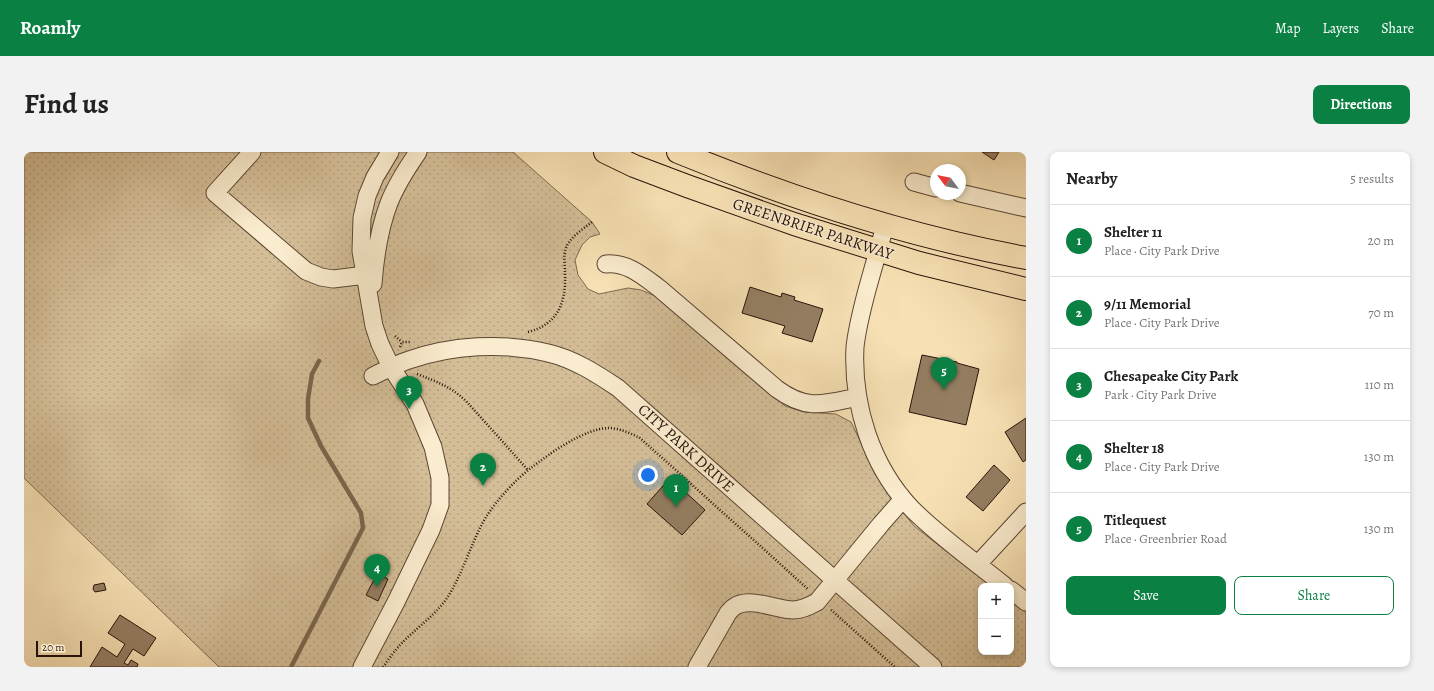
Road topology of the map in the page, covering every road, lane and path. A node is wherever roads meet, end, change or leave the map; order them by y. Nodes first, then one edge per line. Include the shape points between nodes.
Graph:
1 (252, 152) edge
2 (390, 152) edge
3 (418, 152) edge
4 (605, 152) edge
5 (678, 152) edge
6 (914, 182) dead end
7 (930, 186) edge
8 (966, 194) edge
9 (1026, 208) edge
10 (885, 226) junction
11 (878, 250) junction
12 (1026, 258) edge
13 (606, 264) dead end
14 (369, 275) junction
15 (1026, 289) edge
16 (392, 331) dead end
17 (402, 342) dead end
18 (391, 367) junction
19 (373, 376) dead end
20 (858, 398) junction
21 (903, 499) junction
22 (1026, 512) edge
23 (978, 564) junction
24 (834, 581) junction
25 (1001, 583) edge
26 (1014, 592) edge
27 (819, 599) junction
28 (1026, 602) edge
29 (362, 667) edge
30 (383, 667) edge
31 (697, 667) edge
32 (895, 667) edge
33 (933, 667) edge

1 - 14 street via 215,193 306,271 333,279
2 - 14 street via 375,177 362,218 360,251
3 - 14 street via 389,203
4 - 11 main road, GREENBRIER PARKWAY via 687,186
5 - 10 main road, GREENBRIER PARKWAY via 746,180
6 - 7 street
8 - 9 street
10 - 11 street
10 - 12 main road, GREENBRIER PARKWAY
11 - 15 main road, GREENBRIER PARKWAY via 919,263
11 - 20 street via 856,340
13 - 20 street via 619,264 640,274 792,399 820,405
14 - 18 street via 376,332
16 - 17 path via 395,338
18 - 19 street, CITY PARK DRIVE
18 - 24 street, CITY PARK DRIVE via 442,351 487,347 548,353 593,371 618,388
18 - 29 street via 415,404 433,448 440,478 440,505 431,530
20 - 21 street via 871,445 883,470
21 - 23 street via 930,526
21 - 24 street
22 - 23 street
23 - 25 street
24 - 27 street
24 - 33 street, CITY PARK DRIVE
26 - 28 street
27 - 30 path via 640,438 622,430 595,430 567,443 530,468 504,494 487,516 444,602 400,645
27 - 31 street via 806,608 793,610 758,604 735,606 728,613
27 - 32 path

